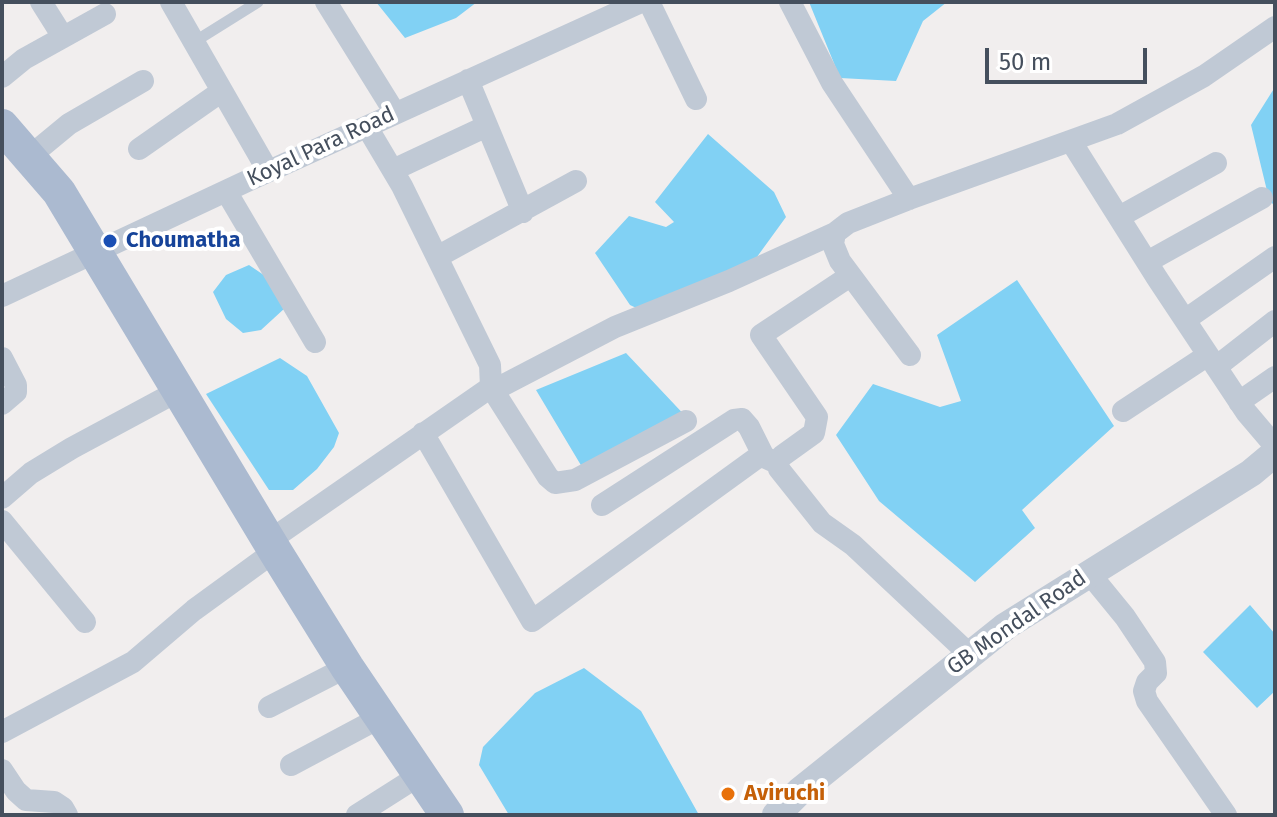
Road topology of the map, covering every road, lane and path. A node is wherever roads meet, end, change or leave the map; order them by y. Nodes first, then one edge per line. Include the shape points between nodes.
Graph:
1 (41, 2) edge
2 (171, 2) edge
3 (258, 2) edge
4 (326, 2) edge
5 (641, 2) edge
6 (649, 2) edge
7 (790, 2) edge
8 (604, 10) edge
9 (105, 14) dead end
10 (1275, 28) edge
11 (63, 37) junction
12 (194, 42) junction
13 (2, 77) edge
14 (468, 80) junction
15 (143, 81) dead end
16 (222, 91) junction
17 (696, 99) dead end
18 (395, 113) junction
19 (2, 126) edge
20 (487, 126) junction
21 (367, 127) junction
22 (1072, 143) junction
23 (139, 149) dead end
24 (29, 157) junction
25 (1216, 163) dead end
26 (393, 170) junction
27 (268, 171) junction
28 (576, 181) dead end
29 (226, 191) junction
30 (1262, 198) dead end
31 (909, 199) junction
32 (523, 212) junction
33 (1119, 217) junction
34 (835, 233) junction
35 (96, 252) junction
36 (437, 257) junction
37 (1275, 257) edge
38 (1147, 262) junction
39 (850, 276) junction
40 (2, 296) edge
41 (1185, 320) junction
42 (1275, 321) edge
43 (315, 342) dead end
44 (910, 355) dead end
45 (2, 358) edge
46 (1212, 361) junction
47 (1275, 377) edge
48 (492, 388) junction
49 (178, 391) junction
50 (1239, 402) junction
51 (2, 404) edge
52 (1123, 411) dead end
53 (686, 421) dead end
54 (423, 433) junction
55 (1274, 453) edge
56 (770, 460) junction
57 (2, 498) edge
58 (602, 505) dead end
59 (2, 521) edge
60 (272, 546) junction
61 (1089, 573) junction
62 (85, 622) dead end
63 (969, 654) junction
64 (347, 667) junction
65 (269, 707) dead end
66 (381, 717) junction
67 (2, 732) edge
68 (291, 765) dead end
69 (2, 770) edge
70 (420, 775) junction
71 (67, 815) edge
72 (357, 815) edge
73 (447, 815) edge
74 (776, 815) edge
75 (1226, 815) edge

1 - 11 street
2 - 12 street
3 - 12 lane
4 - 18 street
5 - 8 street, Koyal Para Road
6 - 17 street
7 - 31 street via 832,83
8 - 14 street, Koyal Para Road
9 - 11 street
10 - 22 street via 1204,76
11 - 13 street
12 - 16 street
14 - 18 street, Koyal Para Road
14 - 20 street
15 - 24 street via 69,124
16 - 23 street
16 - 27 street
18 - 21 street, Koyal Para Road
19 - 24 main road
20 - 26 street
20 - 32 street
21 - 26 street
21 - 27 street, Koyal Para Road
22 - 31 street
22 - 33 street
24 - 35 main road via 59,192
25 - 33 street
26 - 36 street
27 - 29 street, Koyal Para Road
28 - 32 street
29 - 35 street, Koyal Para Road
29 - 43 street
30 - 38 street
31 - 34 street
32 - 36 street
33 - 38 street
34 - 39 street via 833,244
34 - 48 street via 615,327
35 - 40 street, Koyal Para Road
35 - 49 main road
36 - 48 street via 490,365
37 - 41 street
38 - 41 street
39 - 44 street
39 - 56 street via 761,335 817,417 814,433
41 - 46 street
42 - 46 street
45 - 51 street via 16,392
46 - 50 street
46 - 52 street
47 - 50 street
48 - 53 street via 555,483 575,480
48 - 54 street
49 - 57 street via 72,448
49 - 60 main road
50 - 55 street
54 - 56 street via 532,621 758,457
54 - 60 street
55 - 61 street, GB Mondal Road via 1251,473
56 - 58 street via 742,419 734,420
56 - 63 street via 822,523 853,545
59 - 62 street
60 - 64 main road
60 - 67 street via 133,662
61 - 63 street, GB Mondal Road
61 - 75 street via 1155,662 1156,673 1144,691 1147,701
63 - 74 street, GB Mondal Road
64 - 65 street
64 - 66 main road
66 - 68 street
66 - 70 main road
69 - 71 street via 26,800 54,802
70 - 72 street
70 - 73 main road

